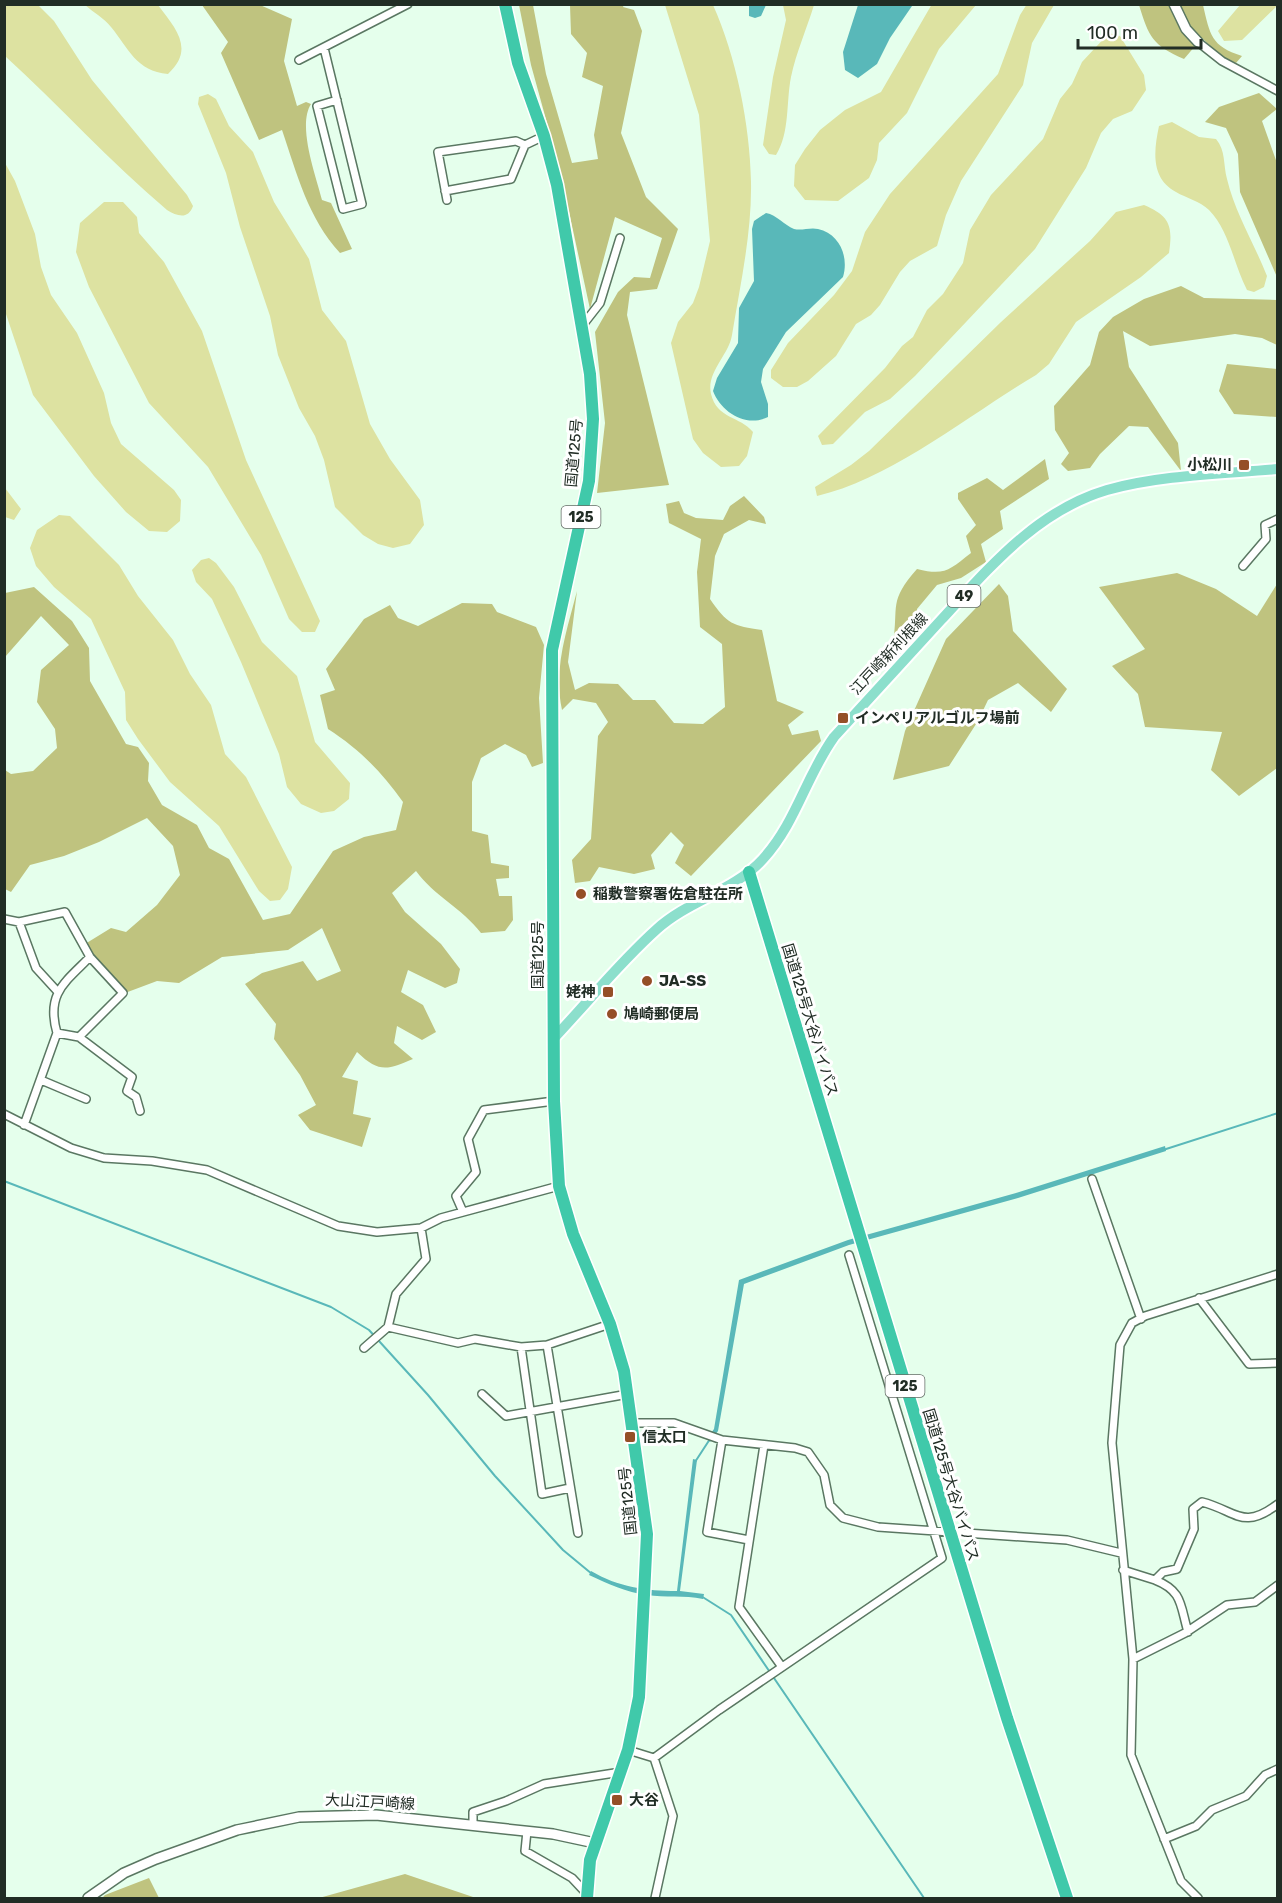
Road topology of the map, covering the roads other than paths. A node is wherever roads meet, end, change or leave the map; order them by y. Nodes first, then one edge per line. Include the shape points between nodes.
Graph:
1 (408, 4) edge
2 (498, 4) edge
3 (505, 4) edge
4 (1174, 4) edge
5 (507, 18) junction
6 (1198, 42) joint
7 (324, 48) junction
8 (299, 60) dead end
9 (1278, 92) edge
10 (337, 100) junction
11 (544, 136) junction
12 (525, 145) junction
13 (445, 191) junction
14 (447, 200) dead end
15 (620, 238) dead end
16 (582, 326) junction
17 (1278, 469) edge
18 (1278, 519) edge
19 (1243, 566) dead end
20 (749, 872) junction
21 (4, 919) edge
22 (19, 921) junction
23 (90, 957) junction
24 (57, 991) junction
25 (57, 1033) junction
26 (79, 1037) junction
27 (554, 1038) junction
28 (41, 1080) junction
29 (86, 1099) dead end
30 (554, 1101) junction
31 (140, 1112) dead end
32 (4, 1114) edge
33 (24, 1125) junction
34 (1092, 1179) dead end
35 (559, 1186) junction
36 (463, 1212) junction
37 (421, 1228) junction
38 (849, 1255) dead end
39 (1278, 1274) edge
40 (1199, 1298) junction
41 (1141, 1318) junction
42 (610, 1324) junction
43 (388, 1327) junction
44 (547, 1345) junction
45 (521, 1347) junction
46 (364, 1348) dead end
47 (1278, 1363) edge
48 (482, 1394) dead end
49 (628, 1394) junction
50 (555, 1407) junction
51 (529, 1411) junction
52 (633, 1423) junction
53 (722, 1440) junction
54 (764, 1445) junction
55 (570, 1488) junction
56 (1278, 1504) edge
57 (933, 1530) junction
58 (949, 1531) junction
59 (578, 1533) dead end
60 (749, 1540) junction
61 (1121, 1553) junction
62 (1123, 1570) junction
63 (1155, 1580) junction
64 (1278, 1585) edge
65 (1188, 1632) junction
66 (1133, 1659) junction
67 (780, 1669) junction
68 (628, 1750) junction
69 (654, 1758) junction
70 (1278, 1769) edge
71 (621, 1772) junction
72 (473, 1825) junction
73 (527, 1831) junction
74 (1164, 1839) junction
75 (595, 1843) junction
76 (587, 1896) edge
77 (88, 1899) edge
78 (655, 1899) edge
79 (1067, 1899) edge
80 (1197, 1899) edge

1 - 7 street
2 - 5 main road
3 - 5 highway, 国道125号 / 125
4 - 6 main road via 1186,29
5 - 11 highway, 国道125号 / 125
6 - 9 street via 1222,61
7 - 8 street
7 - 10 street
10 - 10 street via 362,204 343,209 317,106
11 - 12 street
11 - 16 highway, 国道125号 / 125 via 557,185
12 - 13 street via 511,179
12 - 13 street via 516,141 438,152
13 - 14 street
15 - 16 street via 600,303
16 - 27 highway, 国道125号 / 125 via 592,399 589,481 552,650
17 - 20 main road, 江戸崎新利根線 / 49 via 1185,477 1106,490 1063,508 1023,535 834,737 818,759 783,833
18 - 19 street via 1265,525 1266,539
20 - 27 main road, 江戸崎新利根線 / 49 via 657,928
20 - 58 highway, 国道125号大谷バイパス / 125
21 - 22 street
22 - 23 street via 65,912
22 - 24 street via 36,968
23 - 24 street
23 - 26 street via 123,993
24 - 25 street via 51,1013
25 - 26 street
25 - 28 street
26 - 31 street via 132,1077 127,1091 136,1097
27 - 30 highway, 国道125号 / 125
28 - 29 street
28 - 33 street
30 - 35 highway, 国道125号 / 125
30 - 36 street via 484,1110 468,1139 476,1172 456,1196
32 - 33 street
33 - 37 street via 71,1148 104,1158 207,1170 338,1226 376,1232
34 - 41 street
35 - 36 street
35 - 42 highway, 国道125号 / 125 via 573,1234
36 - 37 street
37 - 43 street via 426,1259 396,1294
38 - 57 street
39 - 40 street
40 - 41 street
40 - 47 street via 1249,1365
41 - 61 street via 1132,1323 1117,1359 1112,1443
42 - 44 street
42 - 49 highway, 国道125号 / 125
43 - 45 street via 458,1343 475,1339
43 - 46 street
44 - 45 street
44 - 50 street
45 - 51 street
48 - 51 street via 506,1416
49 - 50 street
49 - 52 highway, 国道125号 / 125
50 - 51 street
50 - 55 street
51 - 55 street via 542,1494
52 - 53 street via 674,1423
52 - 68 highway, 国道125号 / 125 via 646,1517 646,1578 639,1697
53 - 54 street
53 - 60 street via 706,1532
54 - 57 street via 808,1452 824,1475 831,1505 843,1518 878,1527
54 - 60 street
55 - 59 street
56 - 63 street via 1261,1517 1243,1518 1202,1502 1193,1509 1194,1529 1182,1562 1177,1569 1162,1572
57 - 58 street
57 - 67 street via 942,1558
58 - 61 street via 1067,1540
58 - 79 highway, 国道125号大谷バイパス / 125
60 - 67 street via 740,1606
61 - 62 street
62 - 63 street
62 - 66 street
63 - 65 street via 1178,1594
64 - 65 street via 1255,1602 1227,1605
65 - 66 street
66 - 74 street via 1131,1755
67 - 69 street
68 - 69 street
68 - 71 highway, 国道125号 / 125
69 - 78 street via 673,1816
70 - 74 street via 1265,1775 1246,1796 1212,1810 1196,1826
71 - 72 street via 544,1784 473,1812
71 - 75 highway, 国道125号 / 125
72 - 73 main road, 大山江戸崎線
72 - 77 main road, 大山江戸崎線 via 354,1814 273,1821 237,1830 133,1869
73 - 75 main road, 大山江戸崎線
73 - 76 street via 525,1851 572,1878
74 - 80 street via 1181,1881
75 - 76 highway, 国道125号 / 125

